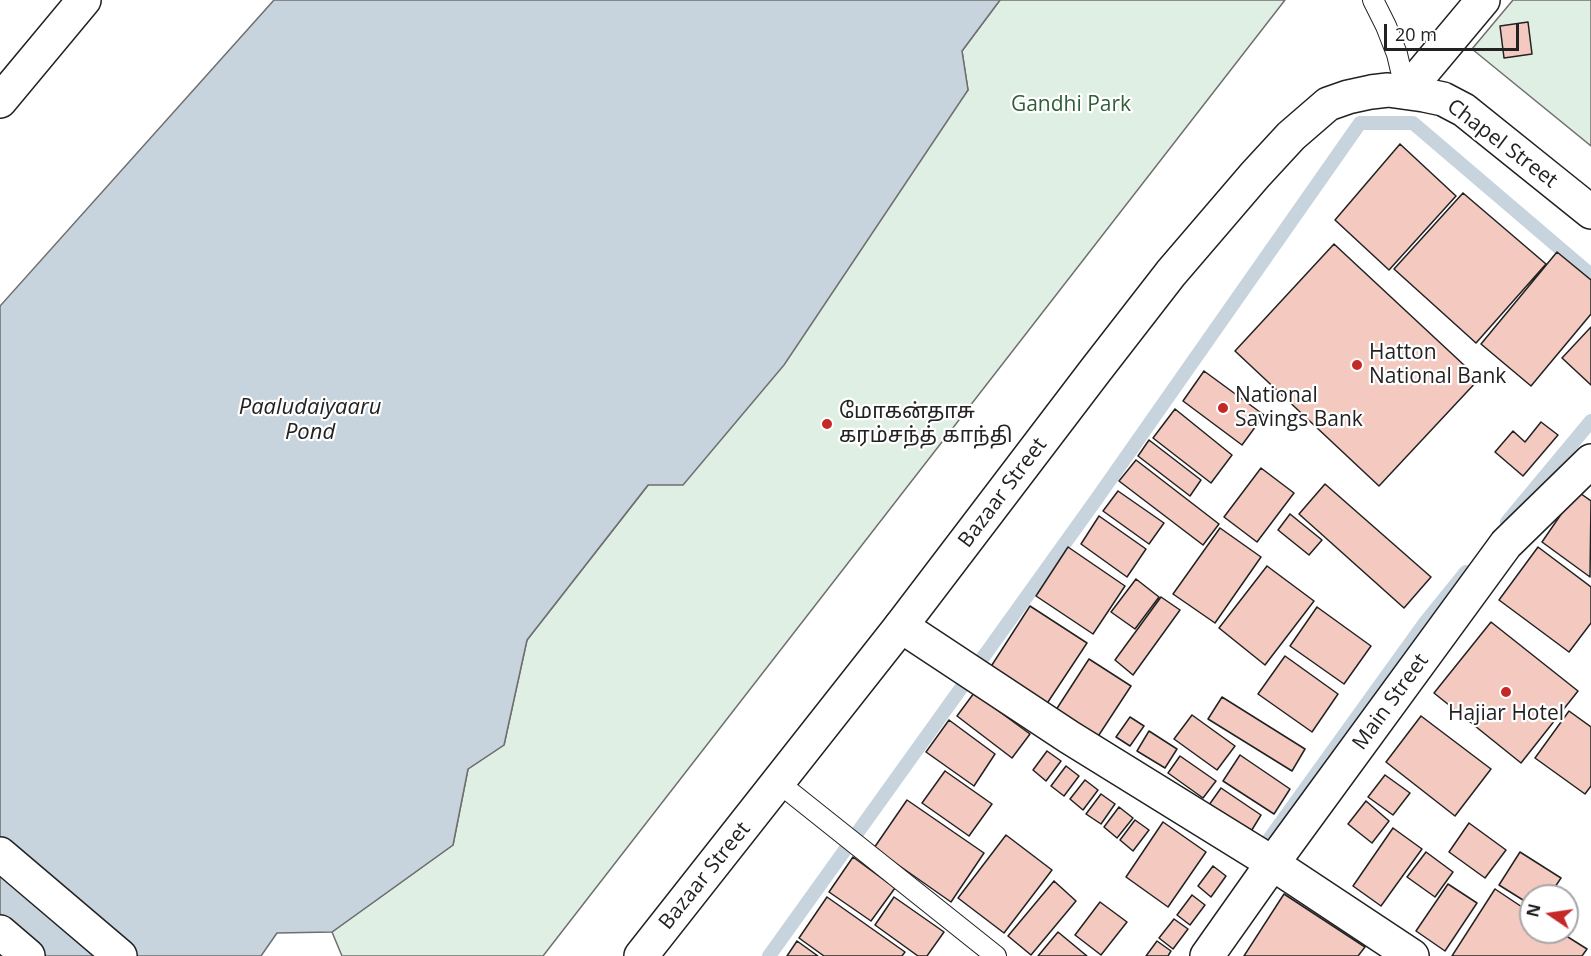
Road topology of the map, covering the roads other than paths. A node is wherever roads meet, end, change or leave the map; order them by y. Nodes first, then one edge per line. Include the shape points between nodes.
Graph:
1 (84, 0) edge
2 (1372, 0) edge
3 (1483, 0) edge
4 (1406, 92) junction
5 (0, 101) edge
6 (1591, 212) edge
7 (1591, 461) edge
8 (901, 626) junction
9 (779, 783) junction
10 (0, 854) edge
11 (1272, 864) junction
12 (0, 932) edge
13 (28, 956) edge
14 (120, 956) edge
15 (641, 956) edge
16 (996, 956) edge
17 (1207, 956) edge
18 (1412, 956) edge

1 - 5 main road
2 - 4 lane via 1386,26
3 - 4 main road
4 - 6 main road, Chapel Street via 1443,99 1464,110
4 - 8 main road, Bazaar Street via 1371,92 1328,105 1284,143 1171,273
7 - 11 main road, Main Street via 1506,544
8 - 9 main road, Bazaar Street
8 - 11 main road
9 - 15 main road, Bazaar Street
9 - 16 lane
10 - 14 main road
11 - 17 main road, Main Street
11 - 18 main road
12 - 13 main road

